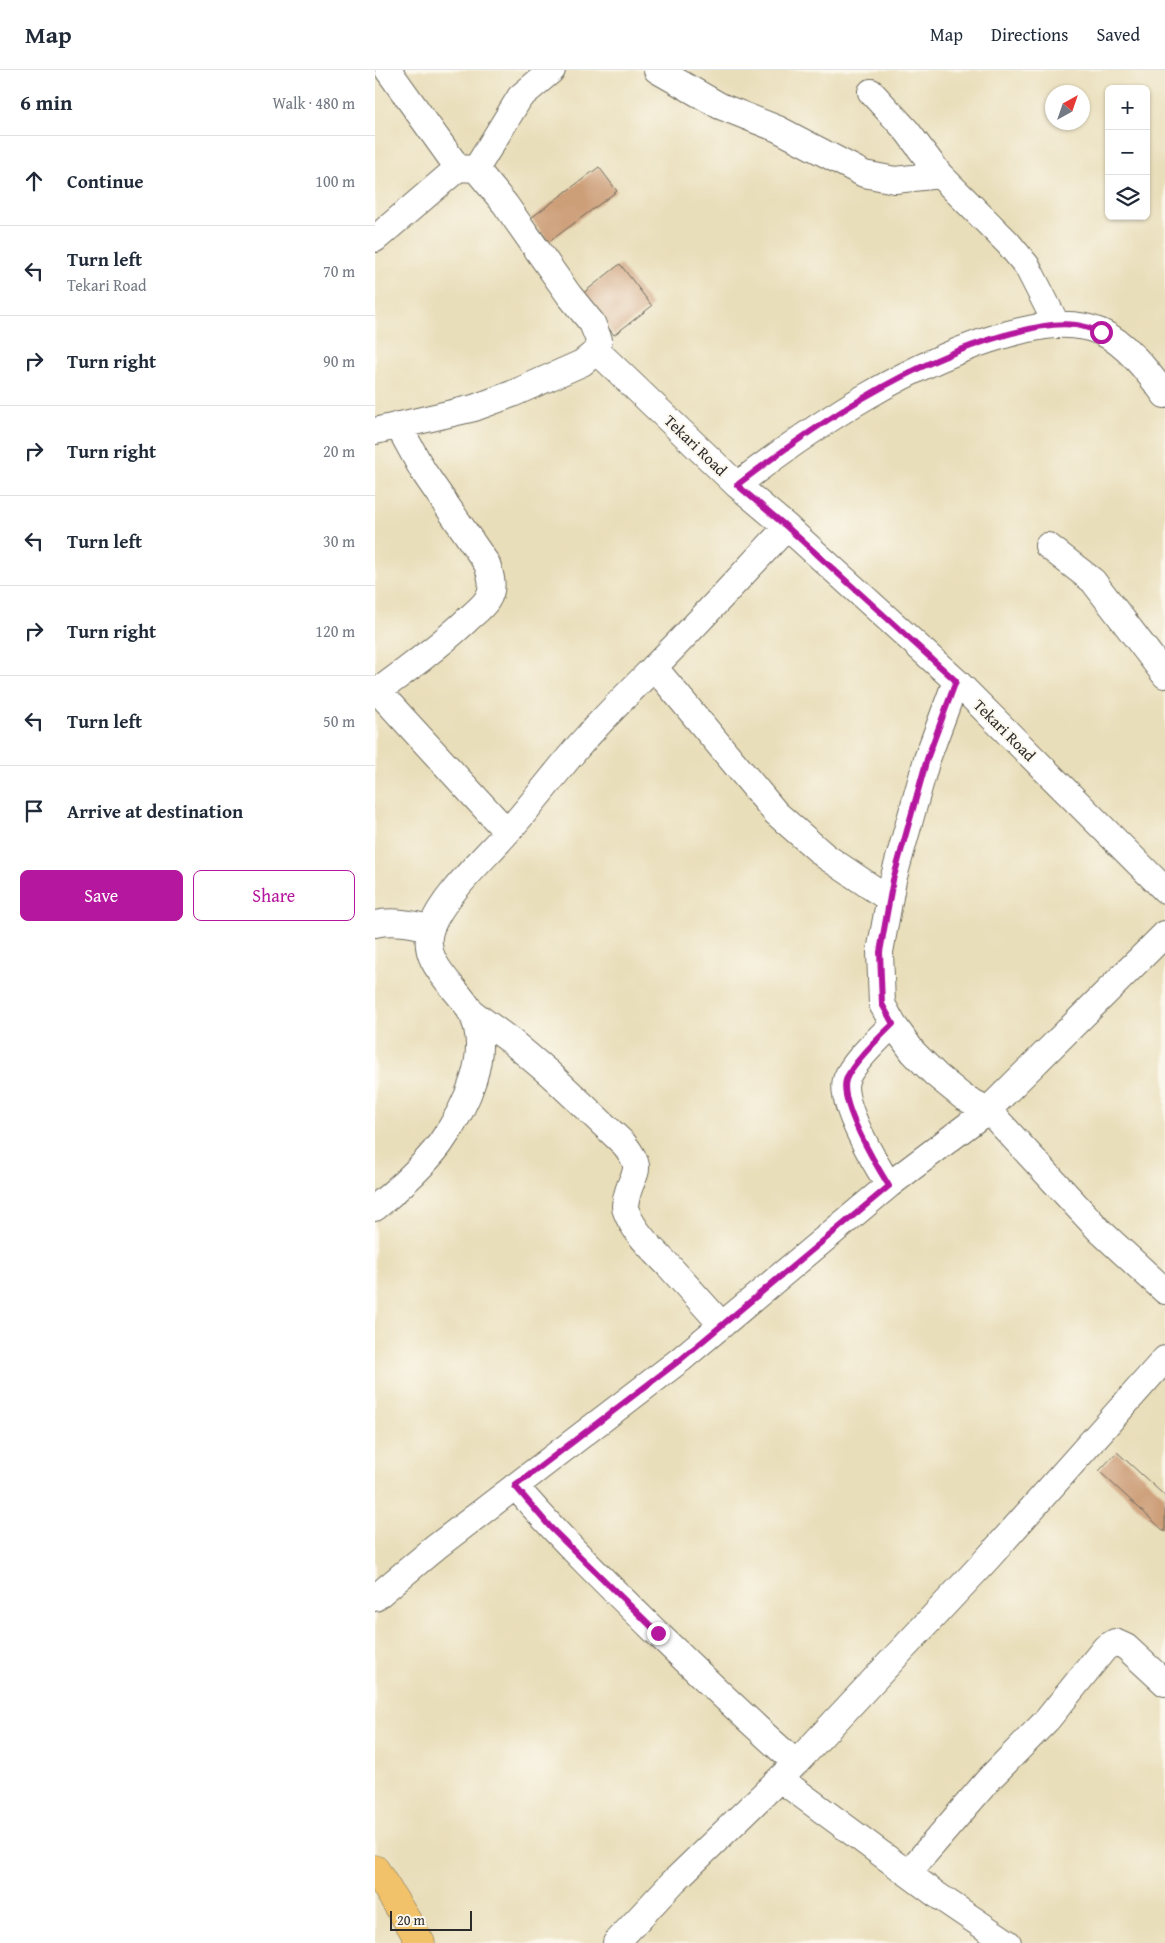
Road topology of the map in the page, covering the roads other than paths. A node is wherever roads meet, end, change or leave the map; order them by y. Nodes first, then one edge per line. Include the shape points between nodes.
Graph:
1 (388, 70) edge
2 (552, 70) edge
3 (657, 70) edge
4 (871, 92) dead end
5 (467, 169) junction
6 (940, 175) junction
7 (375, 239) edge
8 (1057, 325) junction
9 (597, 351) junction
10 (1165, 395) edge
11 (386, 428) edge
12 (737, 485) junction
13 (787, 527) junction
14 (1048, 546) dead end
15 (654, 667) junction
16 (1165, 675) edge
17 (956, 681) junction
18 (377, 690) edge
19 (507, 832) junction
20 (1165, 890) edge
21 (889, 899) junction
22 (375, 924) edge
23 (431, 928) junction
24 (1165, 934) edge
25 (470, 1011) junction
26 (893, 1024) junction
27 (988, 1110) junction
28 (889, 1186) junction
29 (375, 1208) edge
30 (1165, 1291) edge
31 (722, 1324) junction
32 (1165, 1358) edge
33 (515, 1486) junction
34 (375, 1598) edge
35 (1165, 1683) edge
36 (788, 1771) junction
37 (375, 1869) edge
38 (908, 1873) junction
39 (421, 1943) edge
40 (616, 1943) edge
41 (1008, 1943) edge

1 - 5 street
2 - 5 street via 520,98
3 - 6 street via 720,106 778,129 864,174 895,180
4 - 6 street via 907,131
5 - 7 street
5 - 9 street via 505,204 569,296 592,323 599,340
6 - 8 street via 1027,266
8 - 10 street via 1077,325 1101,332 1129,351
8 - 12 street via 1039,326 995,338 917,368 783,450
9 - 11 street via 582,362 475,408
9 - 12 street, Tekari Road
11 - 18 street via 423,471 487,564 492,578 487,600 428,654
12 - 13 street, Tekari Road
13 - 15 street
13 - 17 street, Tekari Road
14 - 16 street via 1093,581
15 - 19 street via 577,748
15 - 21 street via 776,813 825,856
17 - 20 street, Tekari Road
17 - 21 street via 927,759
18 - 19 street
19 - 23 street via 459,886
21 - 26 street via 880,952 882,1004
22 - 23 street via 404,923
23 - 25 street via 428,945 433,962
24 - 27 street
25 - 29 street via 479,1035 479,1059 460,1110 440,1144
25 - 31 street via 543,1068 625,1144 637,1166 625,1208 631,1221 644,1240
26 - 27 street via 913,1052 936,1075 963,1097
26 - 28 street via 854,1067 846,1079 845,1091 871,1159
27 - 28 street
27 - 30 street via 1099,1230
28 - 31 street
31 - 33 street
32 - 36 street via 988,1558
33 - 34 street
33 - 36 street via 606,1584 742,1715
35 - 38 street via 1126,1647 1115,1642 1105,1648 1047,1720 990,1778
36 - 38 street
36 - 40 street via 673,1882
37 - 39 main road
38 - 41 street

